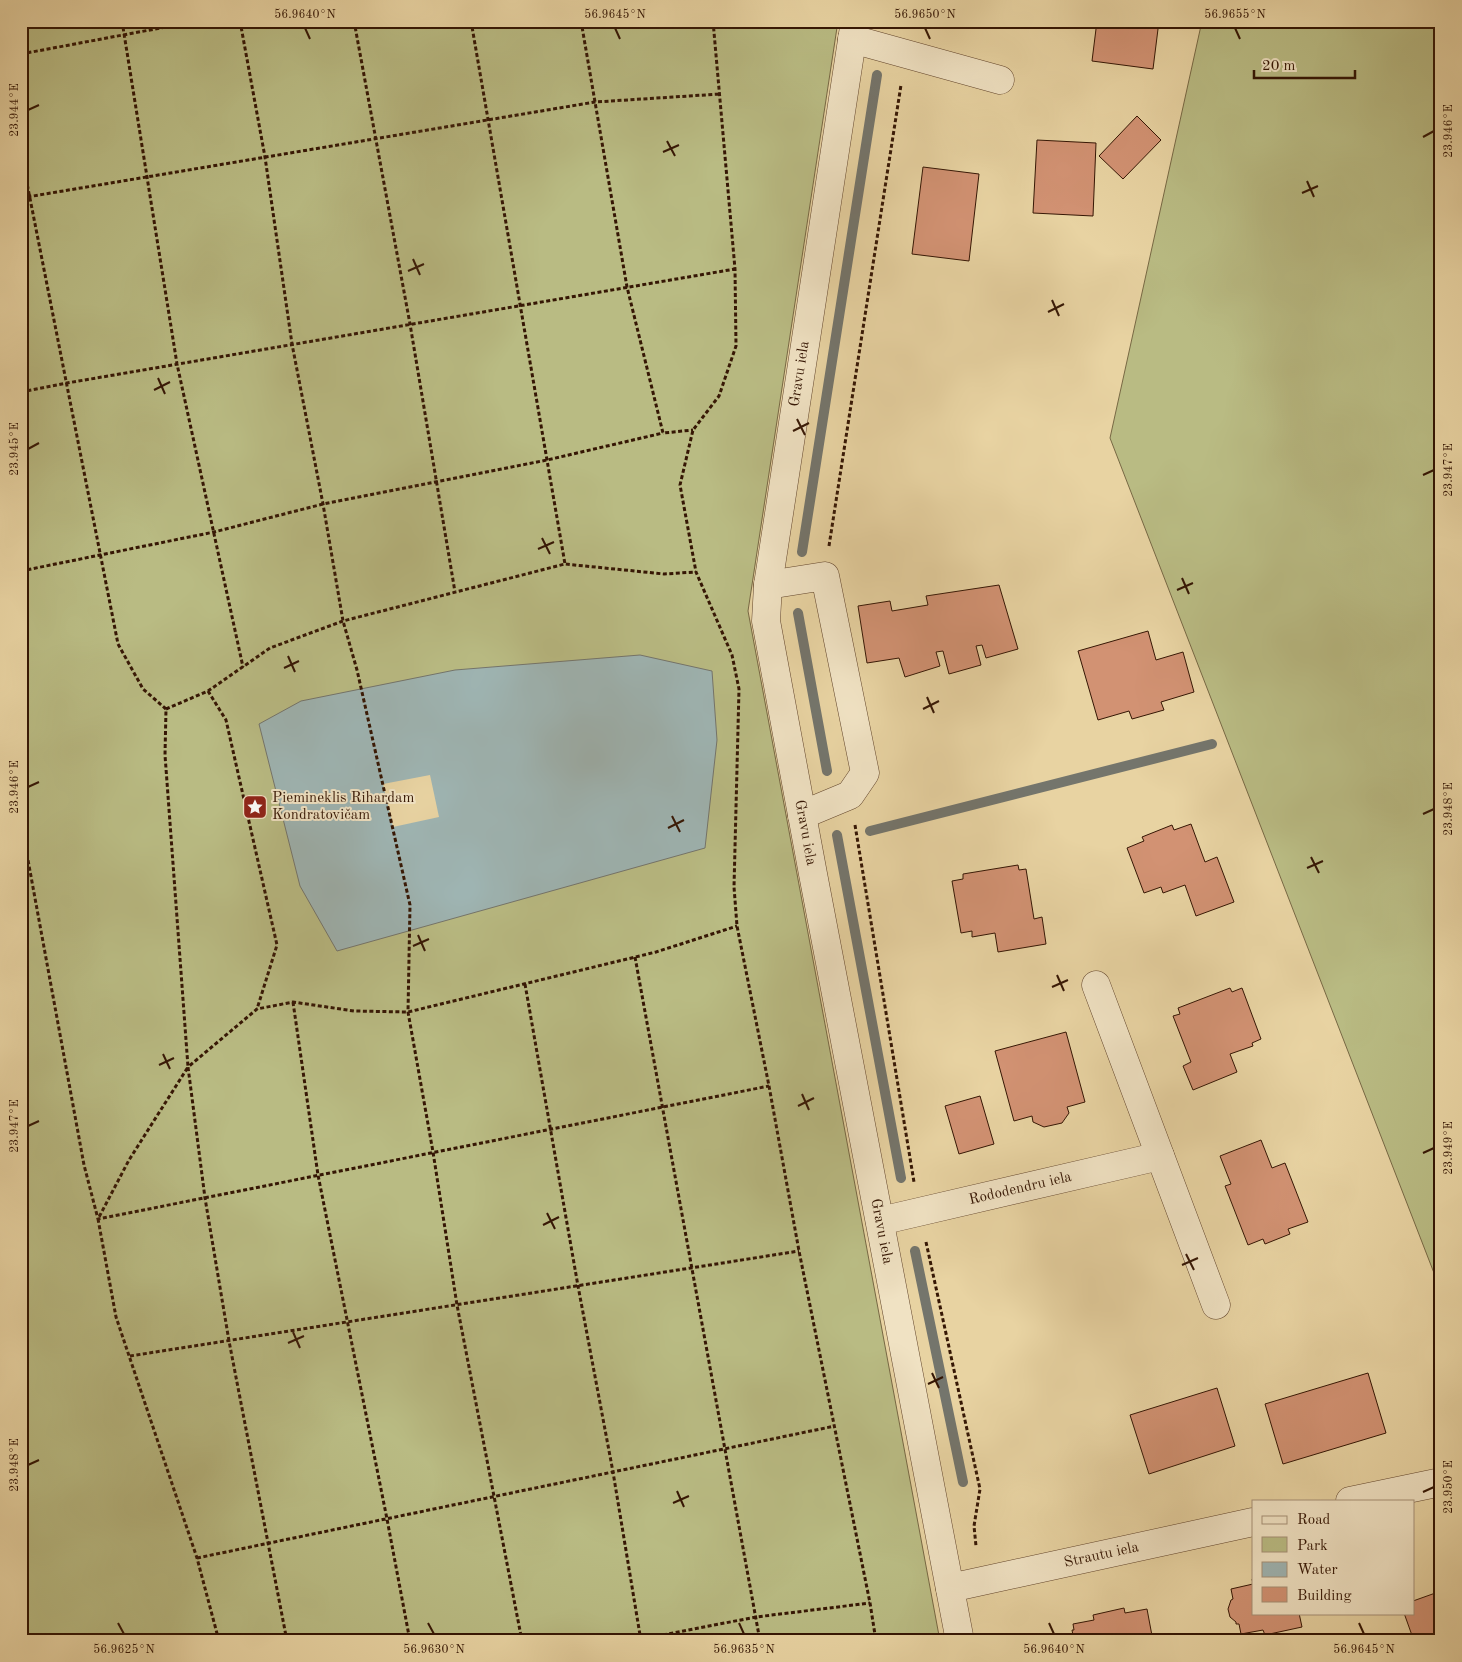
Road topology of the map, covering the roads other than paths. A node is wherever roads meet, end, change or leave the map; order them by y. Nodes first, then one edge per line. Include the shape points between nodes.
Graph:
1 (853, 30) edge
2 (1000, 80) dead end
3 (768, 584) junction
4 (802, 815) junction
5 (1096, 985) dead end
6 (1160, 1156) junction
7 (880, 1221) junction
8 (1216, 1305) dead end
9 (1441, 1482) edge
10 (1355, 1500) edge
11 (1252, 1522) edge
12 (950, 1588) junction
13 (960, 1641) edge

1 - 2 street via 906,54
1 - 3 street, Gravu iela
3 - 4 street, Gravu iela via 766,621
3 - 4 street via 825,576 866,773 850,795
4 - 7 street, Gravu iela
5 - 6 street
6 - 7 street, Rododendru iela
6 - 8 street
7 - 12 street, Gravu iela
9 - 10 street
11 - 12 street, Strautu iela
12 - 13 street, Gravu iela

